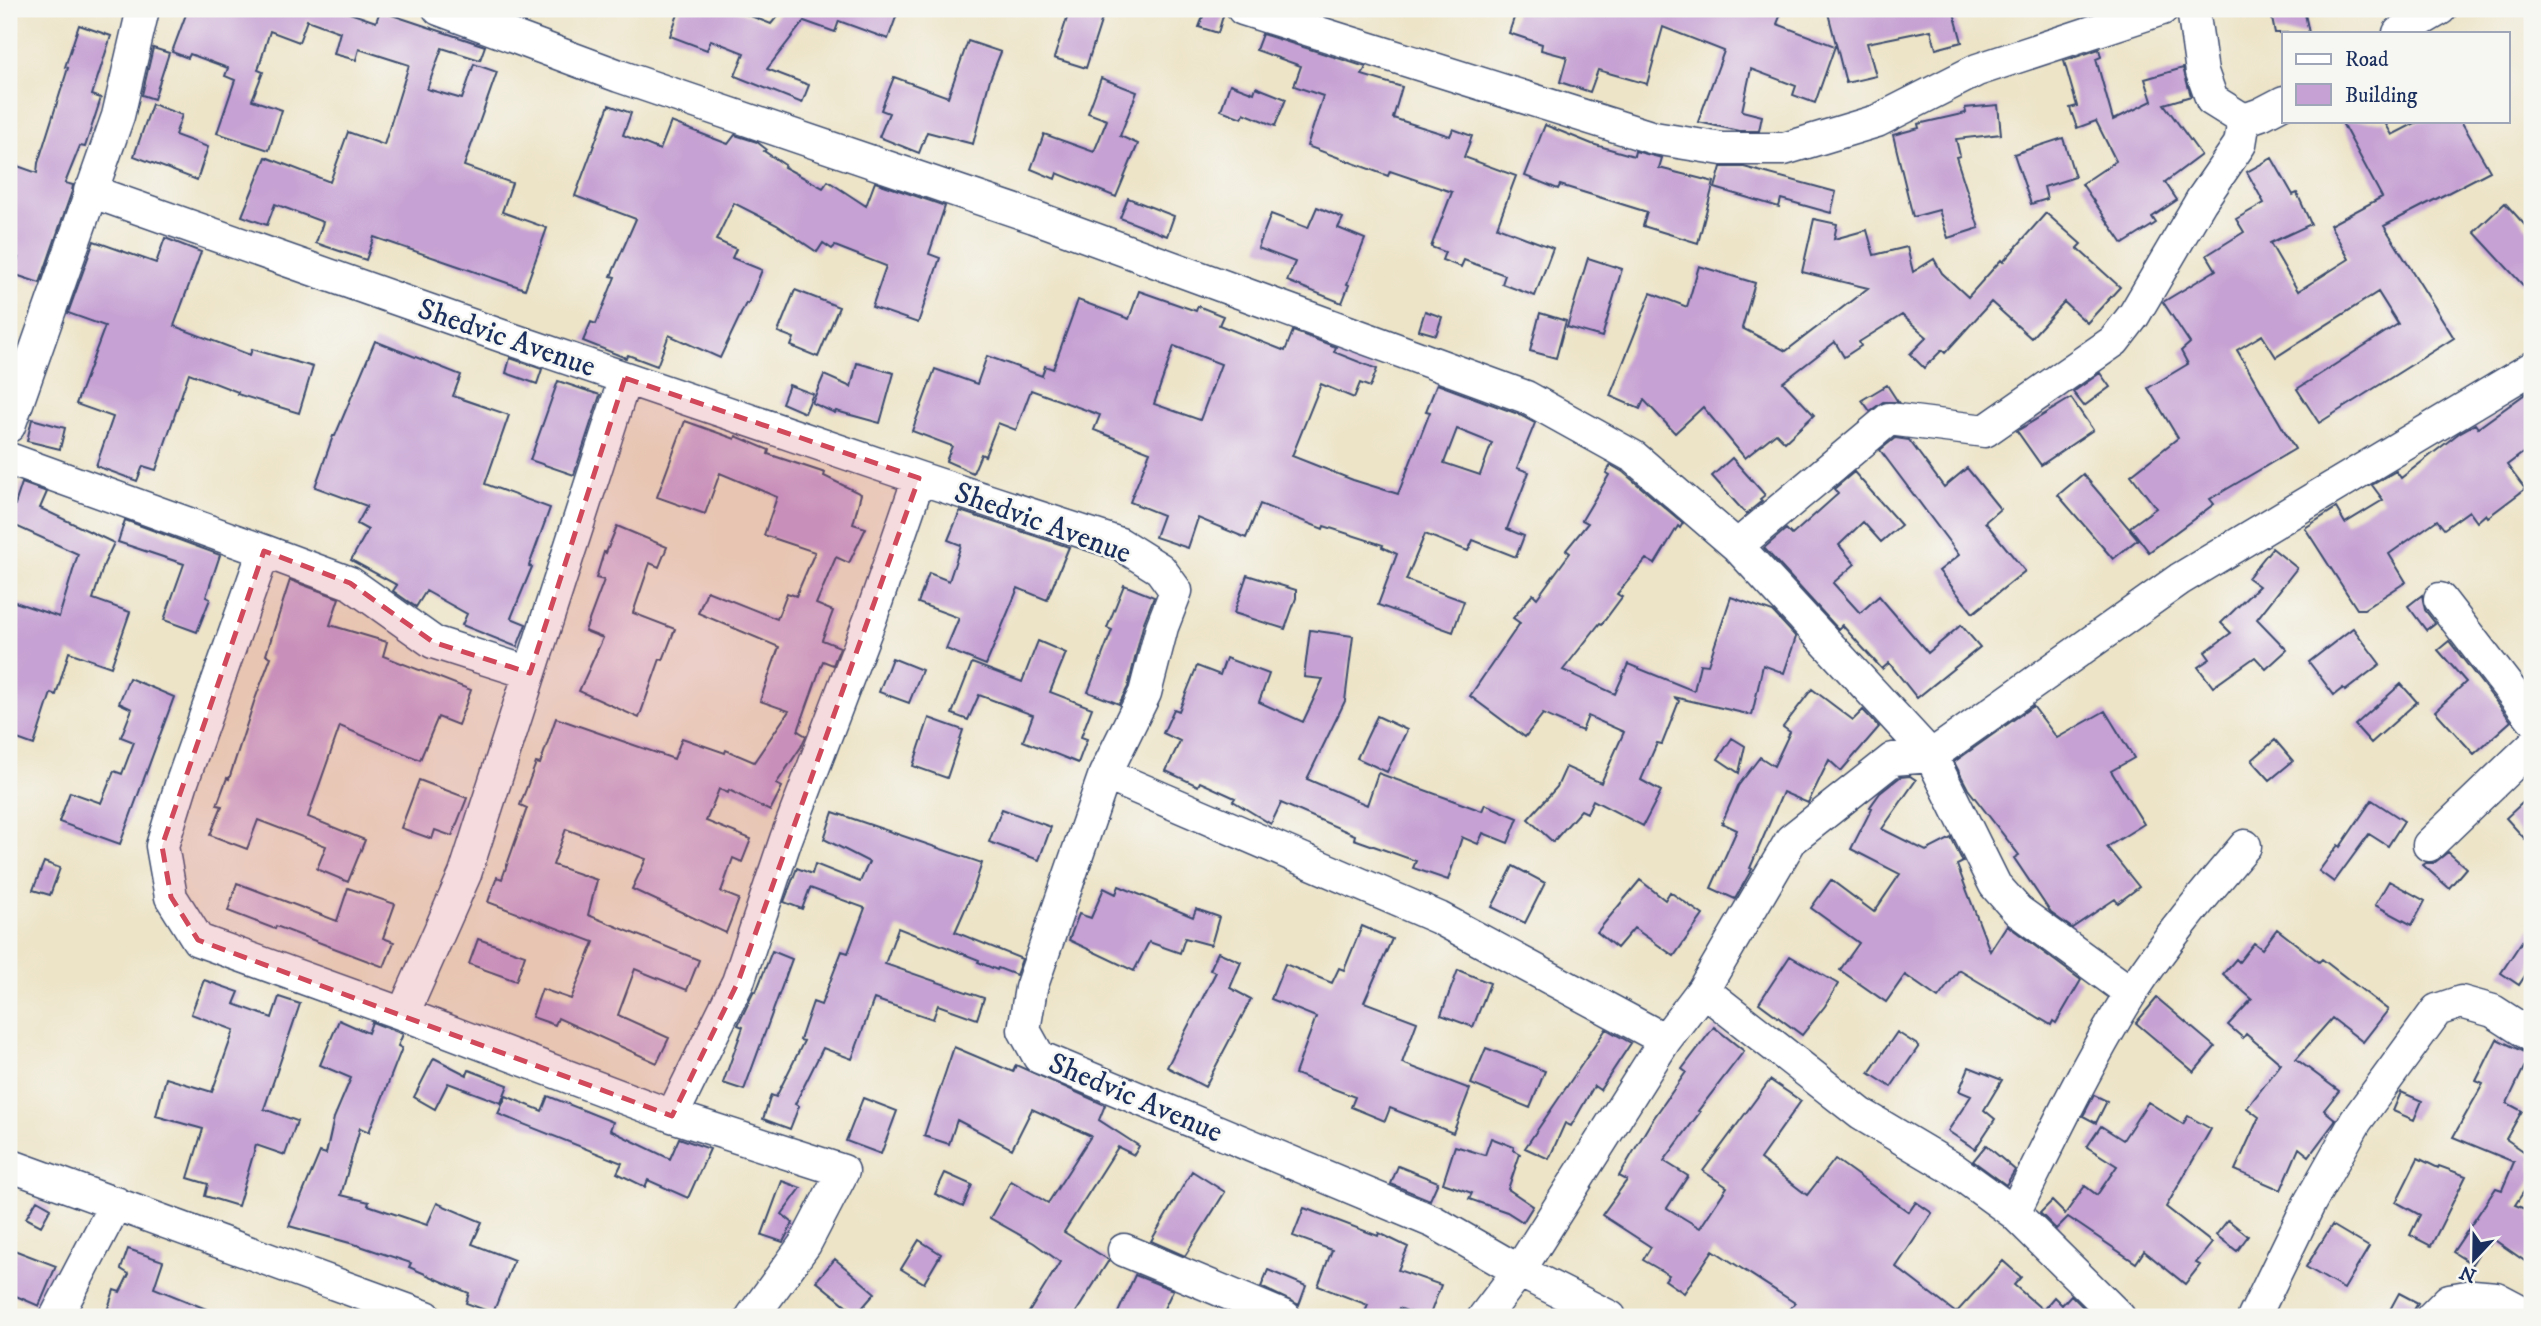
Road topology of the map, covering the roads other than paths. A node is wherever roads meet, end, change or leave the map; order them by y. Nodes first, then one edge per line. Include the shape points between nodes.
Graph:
1 (143, 9) edge
2 (439, 9) edge
3 (1243, 9) edge
4 (2162, 9) edge
5 (2193, 9) edge
6 (2440, 9) edge
7 (1329, 22) edge
8 (2401, 32) edge
9 (2282, 103) edge
10 (2244, 120) junction
11 (90, 191) junction
12 (2532, 368) edge
13 (625, 378) junction
14 (9, 426) edge
15 (9, 459) edge
16 (919, 478) junction
17 (1737, 546) junction
18 (264, 551) junction
19 (2440, 599) dead end
20 (530, 673) junction
21 (2532, 718) edge
22 (2532, 746) edge
23 (1931, 756) junction
24 (1105, 774) junction
25 (2429, 845) dead end
26 (2245, 846) dead end
27 (1703, 990) junction
28 (2131, 993) junction
29 (403, 1014) junction
30 (2532, 1036) edge
31 (1665, 1040) junction
32 (672, 1116) junction
33 (9, 1165) edge
34 (116, 1203) junction
35 (2014, 1213) junction
36 (1124, 1250) dead end
37 (1519, 1270) junction
38 (56, 1317) edge
39 (426, 1317) edge
40 (752, 1317) edge
41 (1284, 1317) edge
42 (1484, 1317) edge
43 (1610, 1317) edge
44 (2119, 1317) edge
45 (2254, 1317) edge
46 (2432, 1317) edge
47 (2532, 1317) edge

1 - 11 street via 118,116
2 - 17 street via 619,76 1034,217 1527,397 1634,457
3 - 7 street
4 - 7 street via 1977,70 1877,121 1784,149 1722,149 1654,138
5 - 10 street via 2202,72 2212,100
6 - 8 street
9 - 10 street
10 - 17 street via 2240,144 2114,341 1985,431 1889,419
11 - 13 street, Shedvic Avenue
11 - 14 street
12 - 23 street via 2180,579
13 - 16 street, Shedvic Avenue
13 - 20 street
15 - 18 street
16 - 24 street, Shedvic Avenue via 1120,544 1160,569 1176,591 1145,693
16 - 32 street via 738,982
17 - 23 street
18 - 20 street via 350,583 433,642
18 - 29 street via 162,846 171,897 198,940
19 - 21 street
20 - 29 street via 465,874
22 - 25 street
23 - 27 street via 1893,759 1791,841
23 - 28 street via 1995,885 2018,911
24 - 31 street via 1439,918
24 - 37 street, Shedvic Avenue via 1031,988 1024,1030 1039,1057 1434,1222
26 - 28 street via 2181,922
27 - 31 street
27 - 35 street via 1861,1114 1952,1168
28 - 35 street
29 - 32 street
30 - 45 street via 2493,1011 2461,1002 2437,1010 2356,1121
31 - 37 street
32 - 40 street via 844,1171 805,1244
33 - 34 street
34 - 38 street
34 - 39 street
35 - 44 street
36 - 41 street
37 - 42 street
37 - 43 street, Shedvic Avenue
46 - 47 street via 2449,1300 2473,1296 2496,1298

